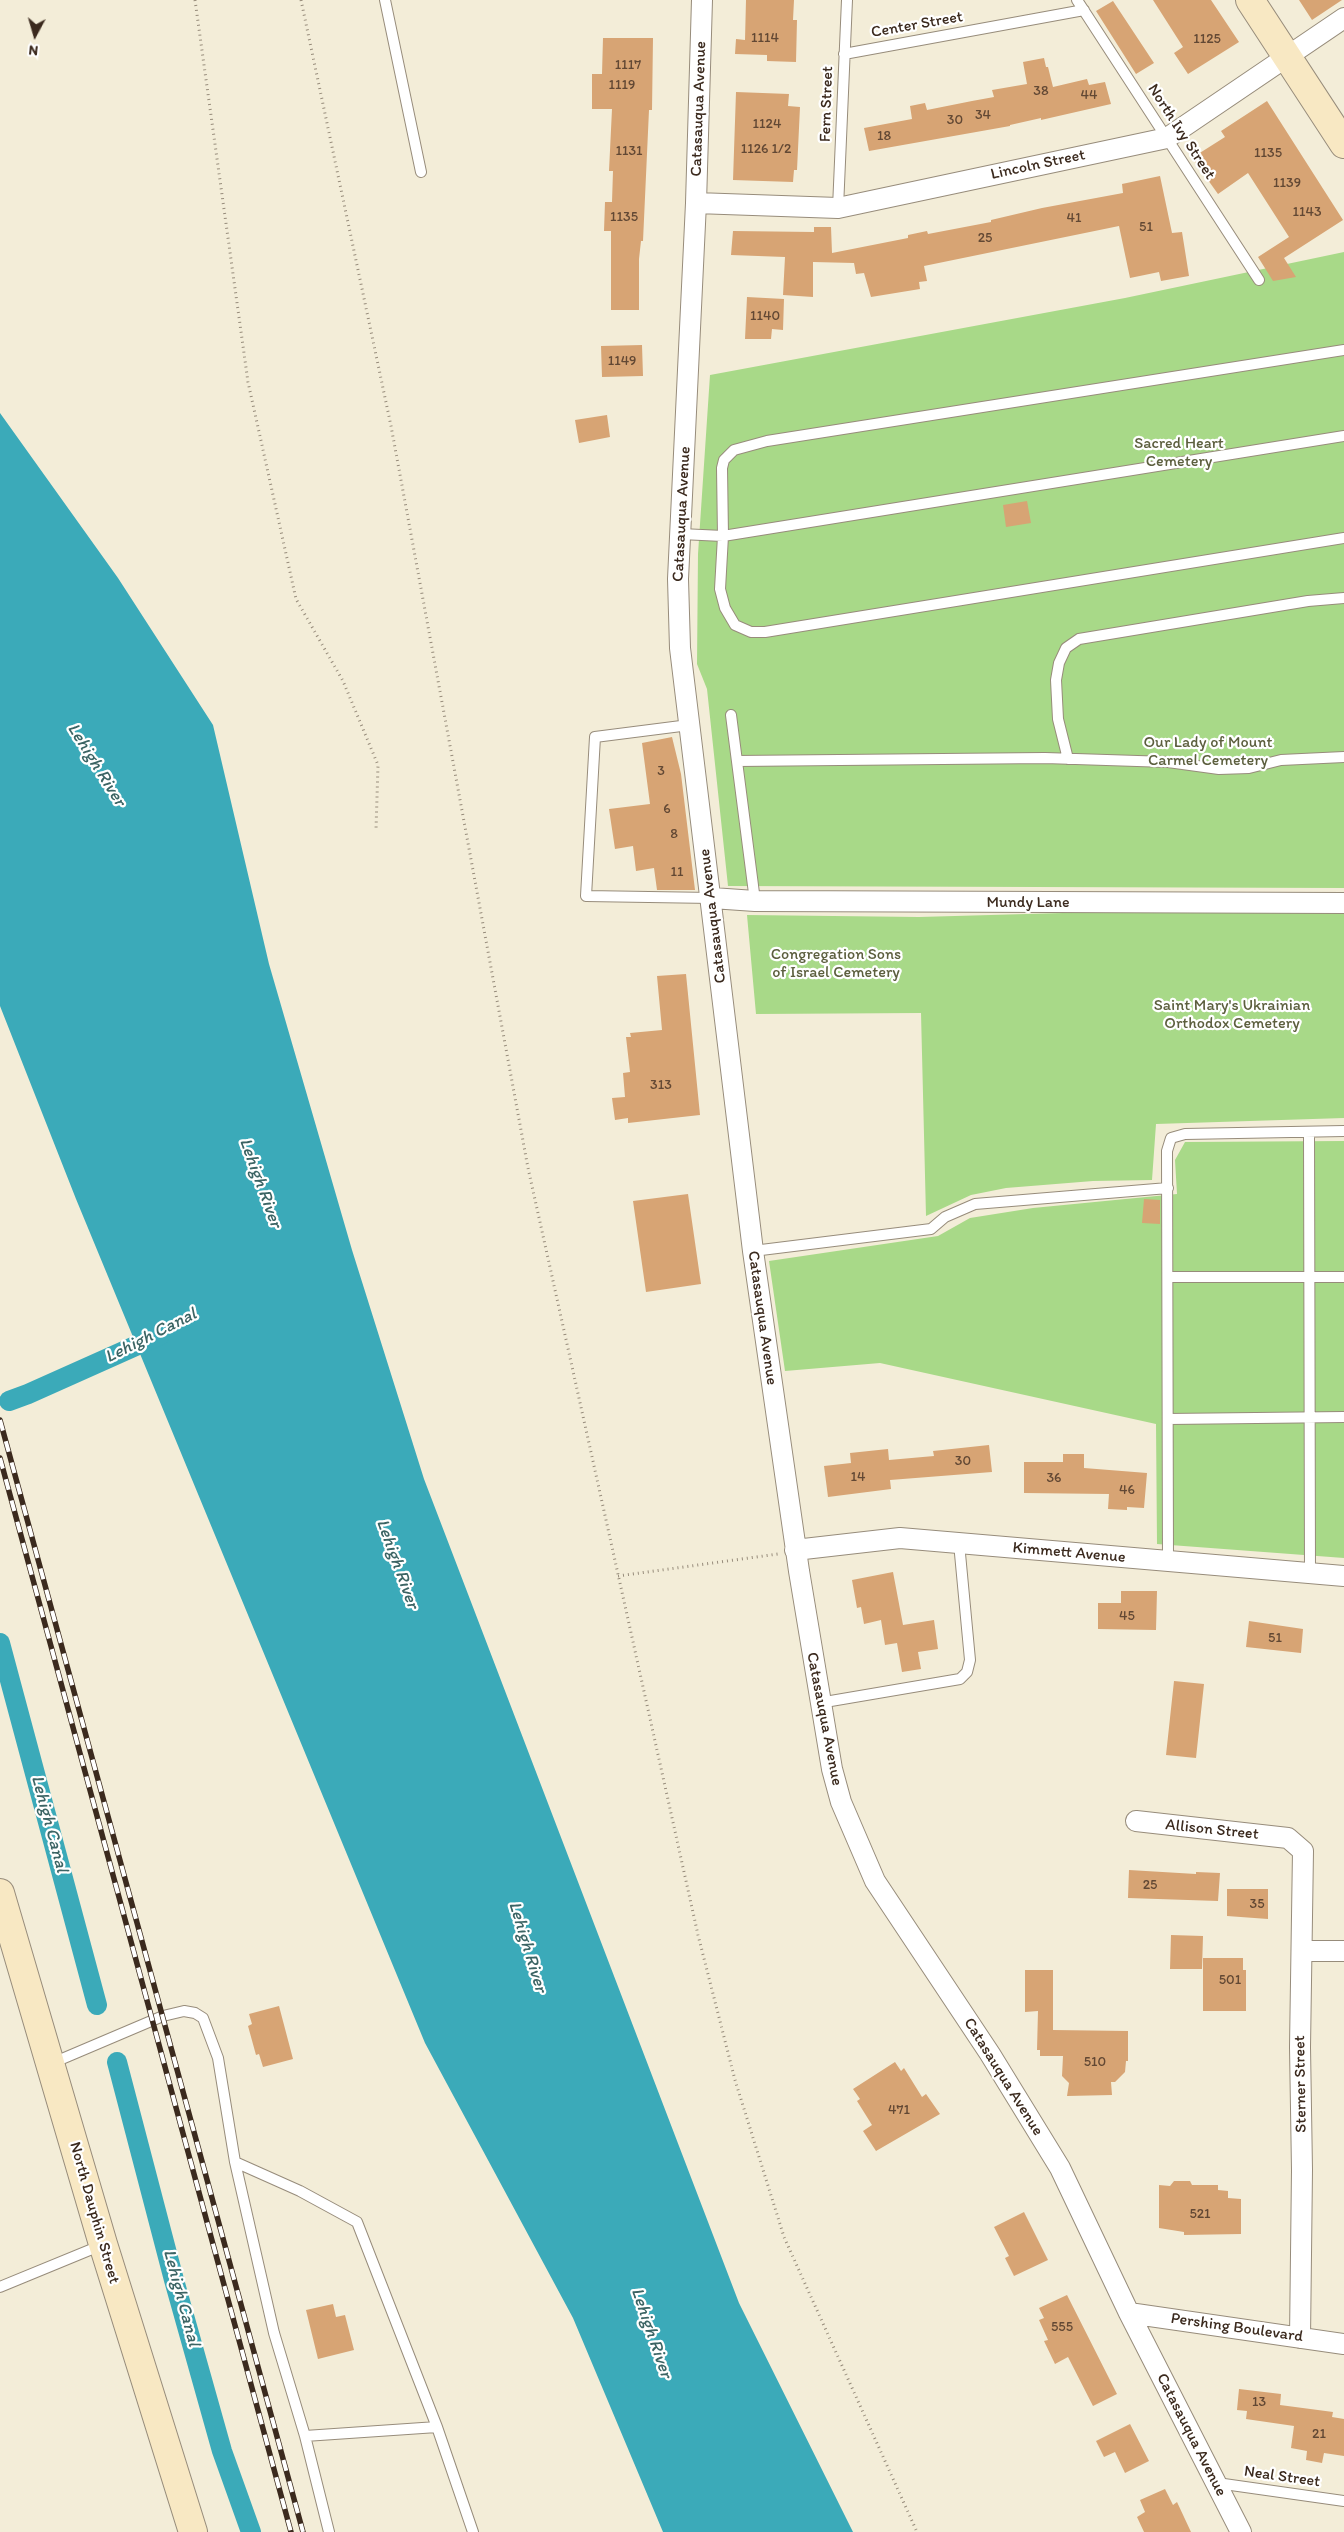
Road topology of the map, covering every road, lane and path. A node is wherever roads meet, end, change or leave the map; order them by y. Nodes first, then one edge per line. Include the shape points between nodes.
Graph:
1 (195, 0) edge
2 (301, 0) edge
3 (385, 0) edge
4 (702, 0) edge
5 (846, 0) edge
6 (1078, 0) edge
7 (1250, 0) edge
8 (1084, 10) junction
9 (1344, 18) edge
10 (844, 54) junction
11 (1286, 55) junction
12 (1167, 138) junction
13 (1344, 144) edge
14 (421, 172) dead end
15 (696, 203) junction
16 (838, 208) junction
17 (1259, 280) dead end
18 (1344, 350) edge
19 (1344, 436) edge
20 (681, 534) junction
21 (723, 536) junction
22 (1344, 538) edge
23 (1344, 598) edge
24 (732, 715) dead end
25 (689, 725) junction
26 (1344, 757) edge
27 (1068, 759) junction
28 (737, 761) junction
29 (376, 830) dead end
30 (712, 898) junction
31 (755, 901) junction
32 (1344, 903) edge
33 (1344, 1131) edge
34 (1309, 1132) junction
35 (1168, 1188) junction
36 (753, 1251) junction
37 (1310, 1276) junction
38 (1344, 1276) edge
39 (1168, 1277) junction
40 (1344, 1417) edge
41 (1310, 1418) junction
42 (1168, 1419) junction
43 (959, 1543) junction
44 (795, 1550) junction
45 (1168, 1561) junction
46 (1310, 1574) junction
47 (618, 1576) junction
48 (1344, 1576) edge
49 (819, 1703) junction
50 (1136, 1821) dead end
51 (1288, 1838) joint
52 (0, 1893) edge
53 (1302, 1951) junction
54 (1344, 1951) edge
55 (49, 2064) junction
56 (235, 2162) junction
57 (103, 2244) junction
58 (0, 2286) edge
59 (1129, 2313) junction
60 (1300, 2338) junction
61 (1344, 2344) edge
62 (437, 2427) junction
63 (305, 2436) junction
64 (1216, 2483) junction
65 (1344, 2501) edge
66 (193, 2532) edge
67 (329, 2532) edge
68 (473, 2532) edge
69 (917, 2532) edge
70 (1240, 2532) edge

1 - 29 path via 248,382 296,600 343,681 378,765
2 - 47 path via 390,426 528,1168
3 - 14 lane
4 - 15 street, Catasauqua Avenue
5 - 10 lane, Fern Street
6 - 8 lane, North Ivy Street
7 - 11 street
8 - 10 lane, Center Street
8 - 12 lane, North Ivy Street
9 - 11 street, Lincoln Street
10 - 16 lane, Fern Street
11 - 12 street, Lincoln Street
11 - 13 street
12 - 16 street, Lincoln Street
12 - 17 lane, North Ivy Street
15 - 16 street, Lincoln Street
15 - 20 street, Catasauqua Avenue
18 - 21 lane via 767,441 734,450 724,460 722,468
19 - 21 lane
20 - 21 lane
20 - 25 street, Catasauqua Avenue via 678,579 680,648
21 - 22 lane via 720,589 725,608 735,625 751,632
23 - 27 lane via 1308,601 1079,639 1066,648 1056,680 1058,719
24 - 28 lane
25 - 30 street, Catasauqua Avenue
25 - 30 lane via 595,737 586,896
26 - 27 lane via 1281,760 1249,768 1219,769 1168,762
27 - 28 lane
28 - 31 lane
30 - 31 street, Mundy Lane
30 - 36 street, Catasauqua Avenue
31 - 32 street, Mundy Lane
33 - 34 lane
34 - 35 lane via 1185,1134 1171,1138 1167,1151
34 - 37 lane
35 - 36 lane via 975,1204 946,1217 930,1229
35 - 39 lane
36 - 44 street, Catasauqua Avenue
37 - 38 lane
37 - 39 lane
37 - 41 lane
39 - 42 lane
40 - 41 lane
41 - 42 lane
41 - 46 lane
42 - 45 lane
43 - 44 street, Kimmett Avenue via 900,1538
43 - 45 street, Kimmett Avenue
43 - 49 lane via 970,1660 967,1672 960,1679
44 - 47 path
44 - 49 street, Catasauqua Avenue
45 - 46 street, Kimmett Avenue
46 - 48 street, Kimmett Avenue
47 - 69 path via 698,1935 735,2080 784,2237
49 - 59 street, Catasauqua Avenue via 841,1802 875,1881 990,2054 1060,2168
50 - 51 street, Allison Street
51 - 53 street, Sterner Street via 1303,1851
52 - 55 street, North Dauphin Street
53 - 54 street
53 - 60 street, Sterner Street
55 - 56 lane via 163,2016 184,2011 195,2013 202,2018 218,2058
55 - 57 street, North Dauphin Street
56 - 62 lane via 300,2191 356,2222
56 - 63 lane via 274,2333
57 - 58 lane
57 - 66 street, North Dauphin Street
59 - 60 street, Pershing Boulevard
59 - 64 street, Catasauqua Avenue
60 - 61 street, Pershing Boulevard
62 - 63 lane
62 - 68 lane
63 - 67 lane
64 - 65 lane, Neal Street
64 - 70 street, Catasauqua Avenue

